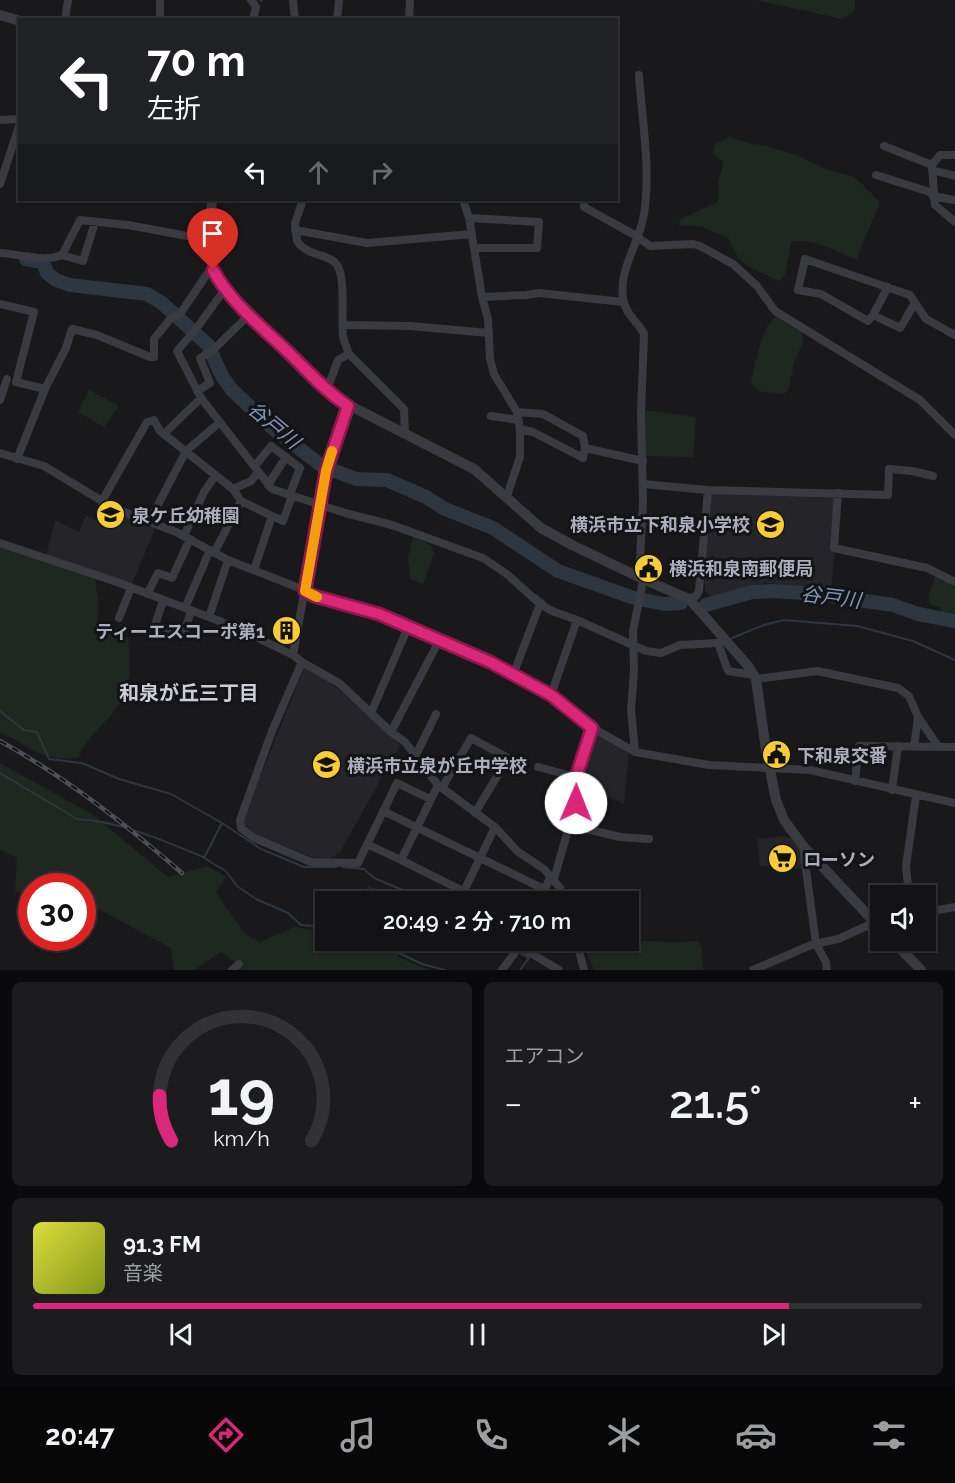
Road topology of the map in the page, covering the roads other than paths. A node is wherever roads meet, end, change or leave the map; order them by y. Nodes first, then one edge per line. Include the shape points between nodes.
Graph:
1 (68, 0) edge
2 (160, 0) edge
3 (251, 0) edge
4 (293, 0) edge
5 (339, 0) edge
6 (410, 0) edge
7 (0, 15) edge
8 (65, 18) edge
9 (160, 18) edge
10 (253, 18) edge
11 (295, 18) edge
12 (337, 18) edge
13 (409, 18) edge
14 (18, 20) edge
15 (639, 75) dead end
16 (0, 120) edge
17 (18, 124) edge
18 (18, 127) edge
19 (884, 146) dead end
20 (955, 155) edge
21 (932, 167) junction
22 (876, 175) dead end
23 (955, 176) edge
24 (0, 184) edge
25 (933, 195) junction
26 (955, 200) edge
27 (212, 201) edge
28 (303, 201) edge
29 (463, 201) edge
30 (584, 201) edge
31 (469, 219) junction
32 (95, 222) junction
33 (955, 222) edge
34 (295, 230) junction
35 (472, 234) junction
36 (637, 238) junction
37 (209, 240) junction
38 (474, 248) junction
39 (0, 253) edge
40 (62, 255) junction
41 (213, 270) junction
42 (888, 286) junction
43 (225, 289) junction
44 (482, 297) junction
45 (623, 302) junction
46 (915, 303) junction
47 (0, 304) edge
48 (249, 315) junction
49 (873, 315) junction
50 (343, 325) junction
51 (489, 333) junction
52 (955, 335) edge
53 (349, 354) junction
54 (8, 380) edge
55 (45, 389) junction
56 (327, 390) junction
57 (199, 395) junction
58 (0, 400) edge
59 (348, 406) junction
60 (491, 416) dead end
61 (518, 420) junction
62 (219, 423) junction
63 (165, 433) junction
64 (405, 434) junction
65 (955, 435) edge
66 (585, 448) junction
67 (186, 451) junction
68 (0, 453) edge
69 (286, 457) junction
70 (16, 459) junction
71 (643, 461) junction
72 (256, 469) junction
73 (215, 476) junction
74 (933, 476) dead end
75 (643, 484) junction
76 (268, 485) junction
77 (233, 489) junction
78 (708, 490) junction
79 (837, 493) junction
80 (291, 495) junction
81 (507, 496) junction
82 (102, 501) junction
83 (241, 501) junction
84 (322, 504) junction
85 (272, 516) junction
86 (149, 522) junction
87 (187, 538) junction
88 (0, 543) edge
89 (212, 552) junction
90 (228, 560) junction
91 (254, 570) junction
92 (643, 579) junction
93 (955, 582) edge
94 (131, 588) junction
95 (305, 591) junction
96 (147, 594) junction
97 (689, 599) junction
98 (164, 601) junction
99 (540, 604) junction
100 (188, 610) junction
101 (209, 617) junction
102 (119, 618) dead end
103 (577, 620) junction
104 (408, 627) junction
105 (439, 641) junction
106 (633, 642) junction
107 (293, 655) junction
108 (302, 662) junction
109 (513, 675) junction
110 (755, 677) junction
111 (551, 695) junction
112 (371, 713) junction
113 (436, 714) dead end
114 (918, 717) junction
115 (592, 728) junction
116 (391, 732) junction
117 (898, 746) junction
118 (938, 746) junction
119 (914, 747) junction
120 (955, 747) edge
121 (635, 752) junction
122 (415, 757) junction
123 (538, 767) dead end
124 (770, 769) junction
125 (576, 777) junction
126 (855, 781) junction
127 (440, 787) junction
128 (892, 790) junction
129 (916, 796) junction
130 (430, 799) junction
131 (955, 803) edge
132 (383, 811) junction
133 (475, 813) junction
134 (570, 825) junction
135 (495, 826) junction
136 (417, 827) junction
137 (649, 839) dead end
138 (369, 844) junction
139 (803, 846) junction
140 (480, 858) junction
141 (401, 860) junction
142 (554, 879) junction
143 (908, 885) edge
144 (544, 890) joint
145 (464, 891) joint
146 (560, 891) edge
147 (955, 908) edge
148 (936, 911) edge
149 (870, 914) edge
150 (870, 927) edge
151 (816, 944) junction
152 (515, 951) edge
153 (530, 951) edge
154 (579, 951) edge
155 (903, 951) edge
156 (502, 970) edge
157 (559, 970) edge
158 (584, 970) edge
159 (753, 970) edge
160 (827, 970) edge
161 (921, 970) edge

1 - 8 street
2 - 9 street
3 - 10 street via 256,7
4 - 11 street
5 - 12 street
6 - 13 street
7 - 14 street
15 - 36 street via 646,159 644,217
16 - 17 street
18 - 24 street
19 - 21 street
20 - 21 street via 940,154
21 - 23 street
21 - 25 street
22 - 25 street
25 - 26 street
25 - 33 street via 934,205
27 - 37 street
28 - 34 street
29 - 31 street
30 - 36 street via 584,207
31 - 35 street
31 - 38 street via 539,222 537,248
32 - 37 street
32 - 40 street via 80,220
32 - 40 street via 83,261
34 - 35 street via 367,243
34 - 50 street via 303,249 338,266
35 - 38 street
36 - 45 street via 624,275
36 - 65 street via 650,246 693,244 734,264 775,311 920,400
37 - 41 street
38 - 44 street
39 - 40 street via 42,259
41 - 43 street
41 - 55 street via 154,339 154,357 72,329
42 - 46 street via 910,295
42 - 49 street
42 - 49 street via 805,259 798,290 821,294 868,321
43 - 48 street
43 - 57 street via 177,351
44 - 45 street via 539,292
44 - 51 street
45 - 71 street via 644,334
46 - 49 street via 900,328
46 - 52 street via 930,322
47 - 54 street via 34,312 24,356
48 - 56 street
48 - 57 street via 200,358 210,383
50 - 51 street
50 - 53 street
51 - 61 street via 494,374
53 - 56 street via 338,360
53 - 64 street via 404,410
54 - 55 street
54 - 58 street
55 - 70 street
56 - 59 street
57 - 62 street
57 - 63 street
59 - 64 street
59 - 84 street via 326,471
60 - 61 street
61 - 66 street via 543,414 583,436
61 - 66 street via 583,458
61 - 81 street via 520,457
62 - 67 street
62 - 72 street
63 - 67 street
63 - 82 street via 154,420 147,422
64 - 81 street via 474,469
66 - 71 street
67 - 73 street
67 - 86 street
68 - 70 street
69 - 72 street via 271,446
69 - 76 street
69 - 80 street via 300,468
70 - 82 street via 44,466
71 - 75 street
72 - 76 street
72 - 77 street via 251,481
73 - 77 street
73 - 87 street via 204,492
74 - 79 street via 889,469 888,495
75 - 78 street
75 - 92 street
76 - 80 street
77 - 83 street
78 - 79 street
78 - 97 street via 699,591
79 - 93 street via 834,548 927,568
80 - 84 street
80 - 85 street via 282,521
81 - 92 street via 541,528
82 - 86 street
83 - 85 street
83 - 89 street
84 - 95 street
84 - 99 street via 483,558
85 - 91 street
86 - 87 street
87 - 89 street
87 - 96 street via 172,578 158,573
88 - 94 street
89 - 90 street
89 - 100 street
90 - 91 street
90 - 101 street
91 - 95 street
92 - 97 street
92 - 106 street
94 - 96 street
94 - 102 street
95 - 104 street
95 - 107 street
96 - 98 street
97 - 110 street
98 - 100 street
98 - 100 street via 155,625 184,633
99 - 103 street
99 - 109 street
100 - 101 street
101 - 107 street
103 - 106 street
103 - 111 street
104 - 105 street
104 - 112 street
105 - 109 street
105 - 116 street
106 - 110 street via 661,653 680,645 718,643 728,671
106 - 121 street via 631,710
107 - 108 street
108 - 112 street via 339,683
108 - 138 street via 272,731 240,820 241,828 254,838 311,862 358,863
109 - 111 street
110 - 114 street via 817,671 898,688 909,696
110 - 124 street
111 - 115 street
112 - 116 street
113 - 122 street
114 - 118 street
114 - 119 street
115 - 121 street
115 - 125 street
116 - 122 street via 405,742
117 - 119 street
117 - 126 street via 859,746
117 - 128 street
118 - 119 street
118 - 120 street
121 - 124 street via 709,765
122 - 127 street
123 - 125 street
124 - 126 street via 810,770
124 - 139 street via 779,811
125 - 134 street via 580,788
126 - 128 street
127 - 130 street
127 - 133 street
127 - 133 street via 471,738 508,758
128 - 129 street
129 - 131 street
129 - 143 street via 906,866
130 - 132 street via 397,783
130 - 136 street
132 - 136 street
132 - 138 street
133 - 135 street
134 - 137 street via 620,837
134 - 142 street
135 - 140 street
135 - 142 street via 517,851
136 - 140 street
136 - 141 street
138 - 141 street
139 - 149 street
139 - 151 street
140 - 144 street
140 - 145 street
141 - 145 street
142 - 144 street via 549,880
142 - 146 street
147 - 148 street
150 - 151 street
151 - 159 street
151 - 160 street
152 - 156 street
153 - 157 street
154 - 158 street
155 - 161 street

